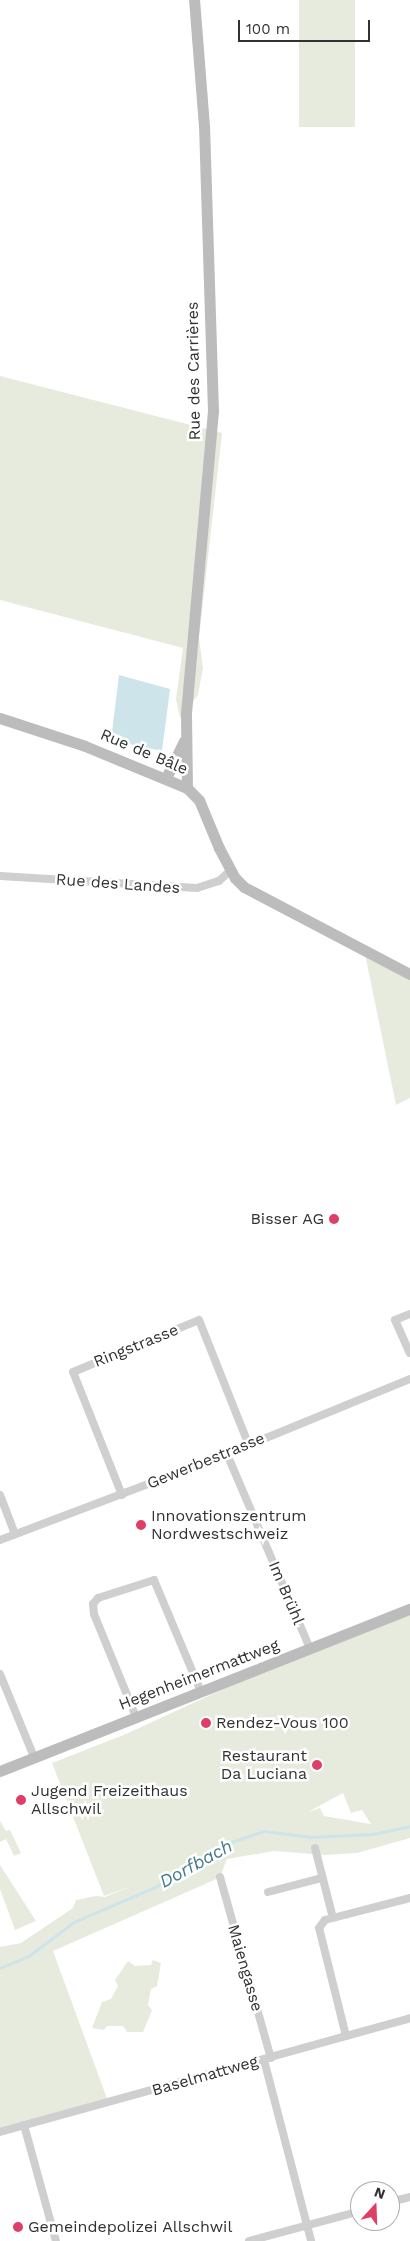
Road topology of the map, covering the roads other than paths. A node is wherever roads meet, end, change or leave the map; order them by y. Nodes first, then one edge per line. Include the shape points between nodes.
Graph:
1 (194, 0) edge
2 (0, 718) edge
3 (184, 741) junction
4 (166, 778) junction
5 (188, 788) junction
6 (231, 870) junction
7 (0, 876) edge
8 (410, 974) edge
9 (410, 1314) edge
10 (410, 1353) edge
11 (410, 1379) edge
12 (248, 1443) junction
13 (227, 1454) junction
14 (0, 1495) edge
15 (122, 1495) junction
16 (15, 1534) junction
17 (0, 1540) edge
18 (410, 1609) edge
19 (310, 1649) junction
20 (0, 1674) edge
21 (200, 1692) junction
22 (136, 1717) junction
23 (34, 1757) junction
24 (0, 1771) edge
25 (315, 1848) dead end
26 (220, 1877) dead end
27 (322, 1878) junction
28 (268, 1892) dead end
29 (410, 1898) edge
30 (333, 1918) junction
31 (410, 2018) edge
32 (346, 2036) junction
33 (267, 2059) junction
34 (24, 2125) junction
35 (0, 2132) edge
36 (350, 2213) edge
37 (307, 2226) junction
38 (56, 2241) edge
39 (249, 2241) edge
40 (311, 2241) edge

1 - 3 street, Rue des Carrières via 204,126 214,411
2 - 4 street, Rue de Bâle via 60,736
3 - 4 street, Rue des Carrières
3 - 5 street, Rue des Carrières via 189,769
4 - 5 street, Rue de Bâle
5 - 6 street, Rue de Bâle via 199,800
6 - 7 street, Rue des Landes via 219,881 197,888
6 - 8 street, Rue de Bâle via 235,878 259,897
9 - 10 street via 395,1320
11 - 12 street, Gewerbestrasse
12 - 13 street, Gewerbestrasse
12 - 15 street, Ringstrasse via 199,1320 72,1372
13 - 15 street, Gewerbestrasse
13 - 19 street, Im Brühl
14 - 16 street
15 - 16 street, Gewerbestrasse
16 - 17 street, Gewerbestrasse
18 - 19 street, Hegenheimermattweg
19 - 21 street, Hegenheimermattweg
20 - 23 street
21 - 22 street, Hegenheimermattweg
21 - 22 street via 154,1580 98,1598 93,1604 94,1614
22 - 23 street, Hegenheimermattweg
23 - 24 street, Hegenheimermattweg
25 - 27 street
26 - 33 street, Maiengasse
27 - 28 street
27 - 30 street
29 - 30 street
30 - 32 street via 321,1923 318,1933
31 - 32 street, Baselmattweg
32 - 33 street, Baselmattweg
33 - 34 street, Baselmattweg
33 - 37 street, Maiengasse
34 - 35 street, Baselmattweg
34 - 38 street
36 - 37 street
37 - 39 street
37 - 40 street, Maiengasse

